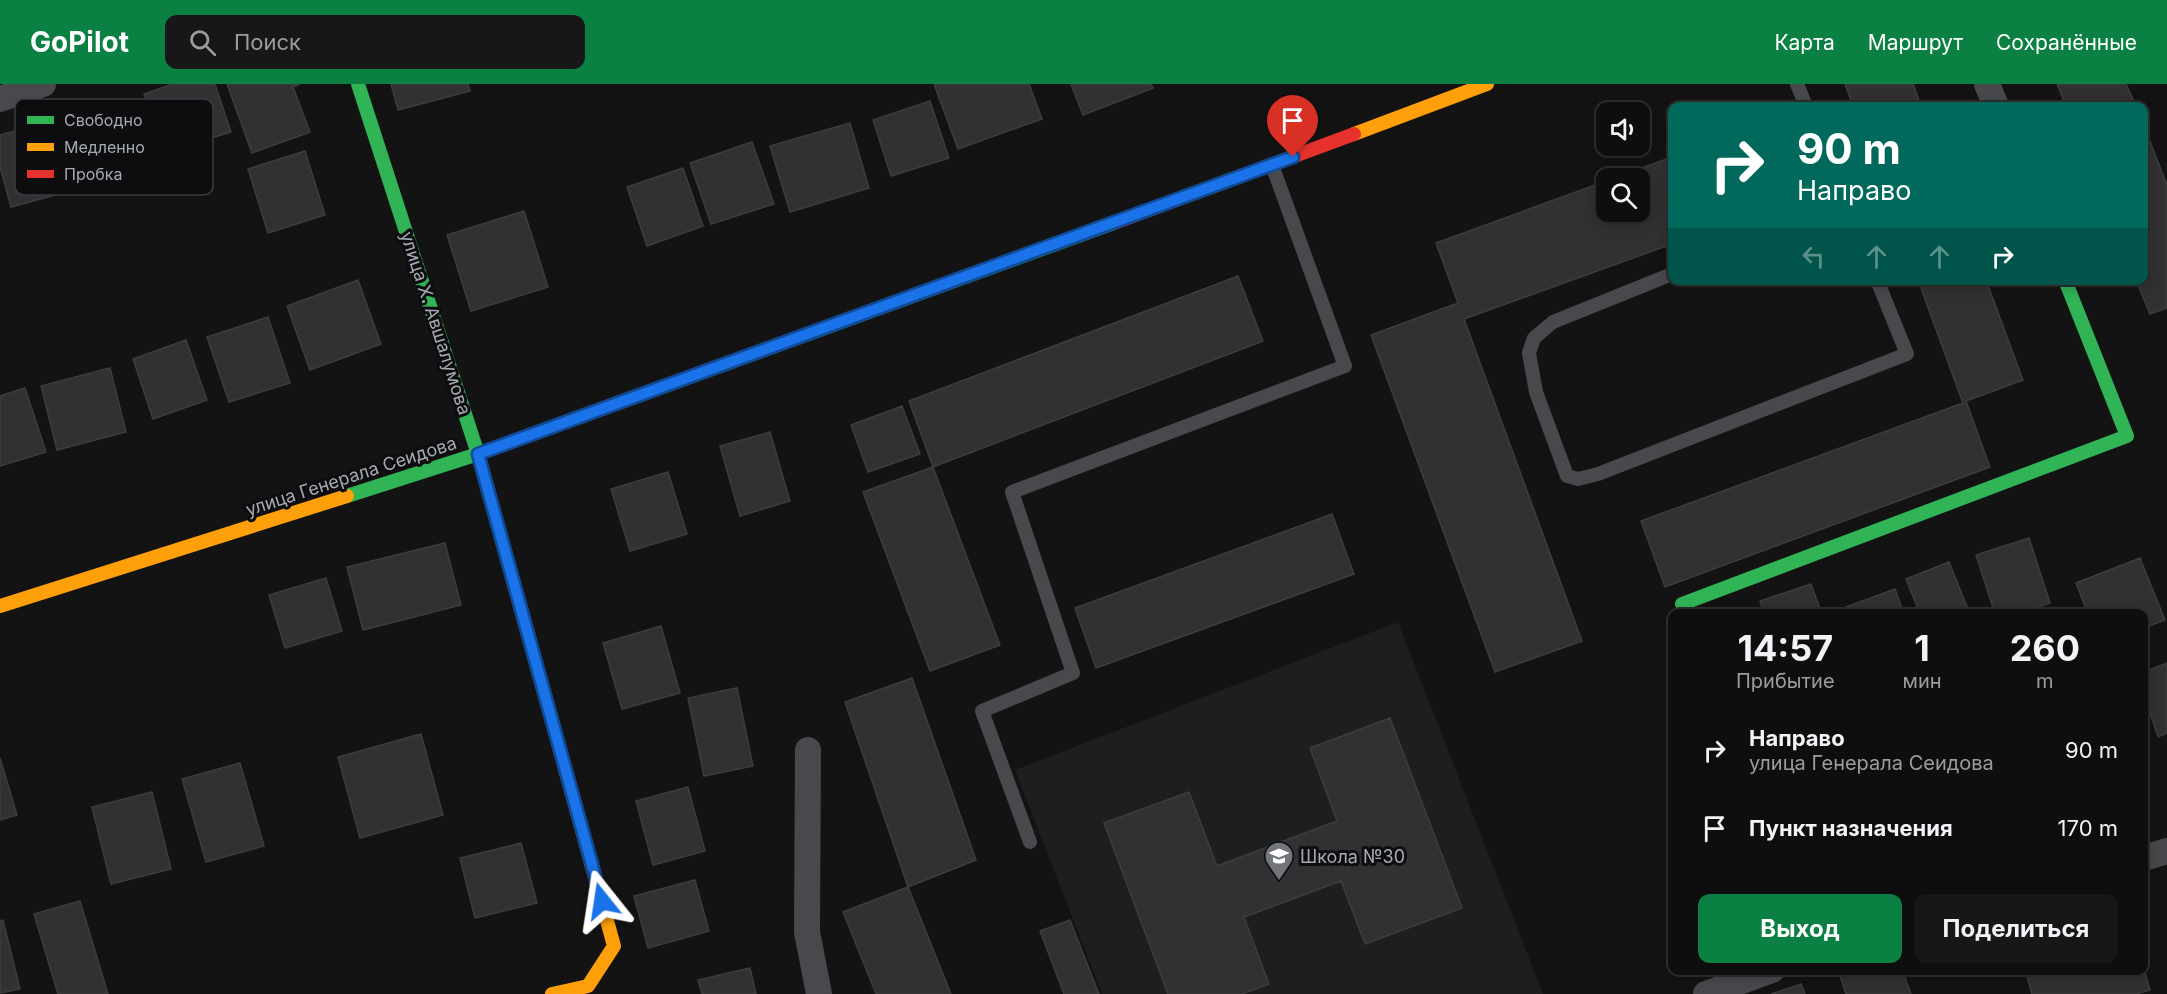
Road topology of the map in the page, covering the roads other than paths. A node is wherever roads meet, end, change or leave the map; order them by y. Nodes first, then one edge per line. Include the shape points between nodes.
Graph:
1 (43, 84) edge
2 (358, 84) edge
3 (1487, 84) edge
4 (1797, 84) edge
5 (1987, 84) edge
6 (0, 99) edge
7 (1804, 102) edge
8 (1994, 102) edge
9 (1272, 165) junction
10 (1668, 276) edge
11 (1879, 285) edge
12 (2067, 285) edge
13 (478, 454) junction
14 (1682, 604) dead end
15 (0, 606) edge
16 (808, 750) dead end
17 (1030, 842) dead end
18 (2167, 850) edge
19 (2148, 857) edge
20 (1758, 975) edge
21 (552, 994) edge
22 (819, 994) edge
23 (1706, 994) edge

1 - 6 street
2 - 13 street, улица Х. Авшалумова
3 - 9 street, улица Генерала Сеидова
4 - 7 lane
5 - 8 street
9 - 13 street, улица Генерала Сеидова
9 - 17 lane via 1345,366 1012,492 1073,673 982,711
10 - 11 lane via 1553,322 1534,338 1529,353 1536,392 1567,476 1598,474 1907,354
12 - 14 street via 2127,436
13 - 15 street, улица Генерала Сеидова
13 - 21 street, улица Х. Авшалумова via 614,946 588,986
16 - 22 street via 807,932
18 - 19 street
20 - 23 street

